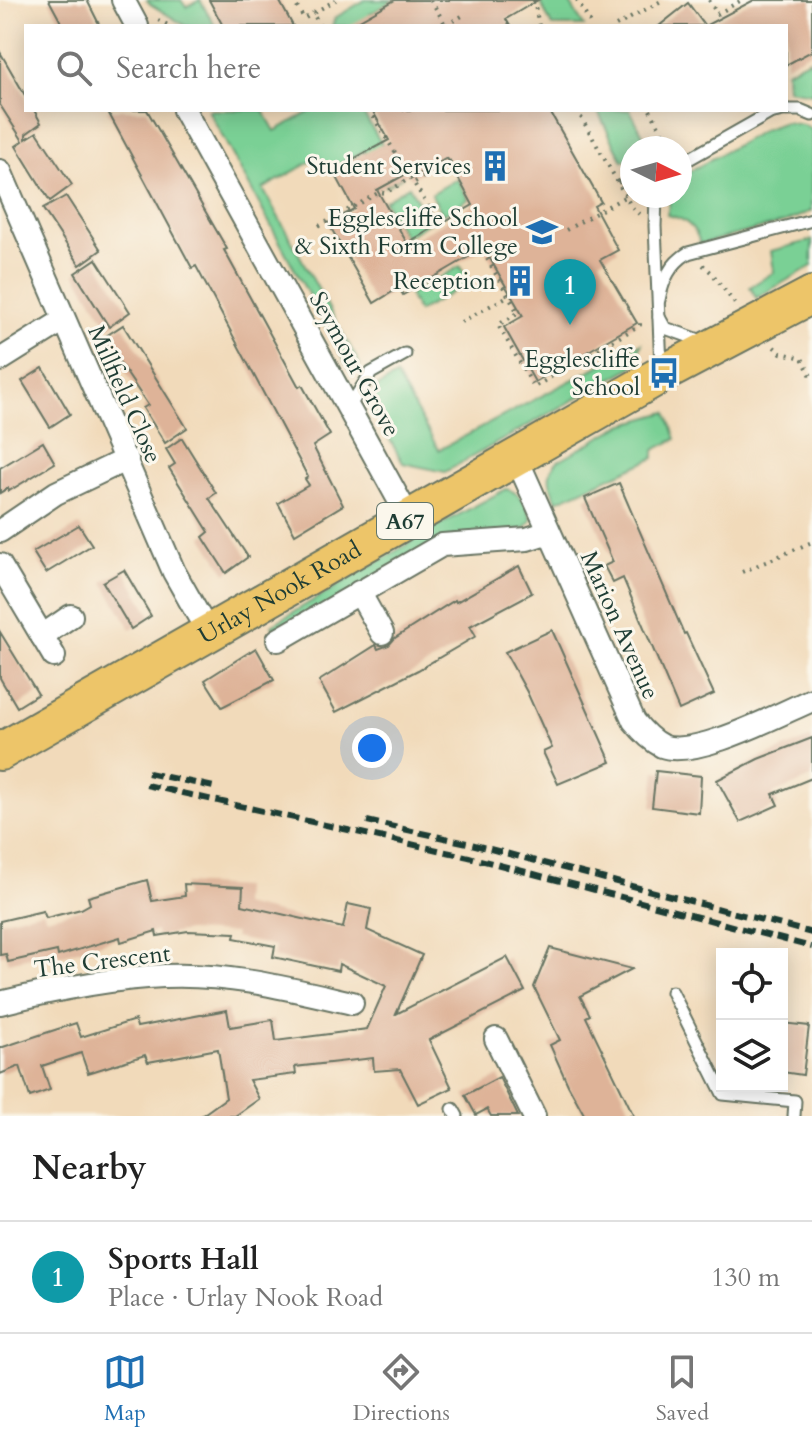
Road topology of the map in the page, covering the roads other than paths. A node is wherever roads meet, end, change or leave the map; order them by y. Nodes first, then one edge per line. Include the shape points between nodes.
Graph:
1 (123, 0) edge
2 (136, 24) edge
3 (788, 110) edge
4 (185, 112) edge
5 (775, 112) edge
6 (812, 115) edge
7 (692, 157) edge
8 (0, 171) edge
9 (656, 208) edge
10 (812, 220) edge
11 (812, 295) edge
12 (659, 300) junction
13 (659, 316) junction
14 (64, 320) junction
15 (714, 345) junction
16 (405, 354) dead end
17 (0, 360) edge
18 (661, 375) junction
19 (349, 407) junction
20 (516, 457) junction
21 (127, 459) junction
22 (409, 518) junction
23 (0, 531) edge
24 (549, 532) junction
25 (0, 565) edge
26 (359, 592) junction
27 (71, 616) dead end
28 (382, 633) dead end
29 (209, 634) junction
30 (42, 636) junction
31 (278, 640) dead end
32 (54, 656) dead end
33 (812, 700) edge
34 (0, 752) edge
35 (672, 992) dead end
36 (0, 1003) edge
37 (352, 1003) dead end
38 (496, 1039) dead end
39 (534, 1116) edge
40 (794, 1116) edge

1 - 2 street
3 - 6 lane
4 - 19 street, Seymour Grove
5 - 7 lane
8 - 14 street, Millfield Close
9 - 12 lane
10 - 12 lane via 688,253 668,272
11 - 15 main road, Urlay Nook Road / A67
12 - 13 lane
13 - 15 lane via 665,328
13 - 18 lane
14 - 17 street
14 - 21 street, Millfield Close
15 - 18 main road, Urlay Nook Road / A67
16 - 19 lane via 371,373
18 - 20 main road, Urlay Nook Road / A67
19 - 22 street, Seymour Grove
20 - 22 main road, Urlay Nook Road / A67
20 - 24 street, Marion Avenue
21 - 23 street via 56,493
21 - 29 street, Millfield Close via 174,572
22 - 29 main road, Urlay Nook Road / A67
24 - 26 street via 527,539 442,545
24 - 33 street, Marion Avenue via 634,721 664,747 689,749
25 - 30 street
26 - 28 street
26 - 31 street
27 - 30 street
29 - 34 main road, Urlay Nook Road / A67
30 - 32 street
35 - 40 lane via 723,1094 795,1101
36 - 37 street, The Crescent via 165,976 251,982
38 - 39 street

